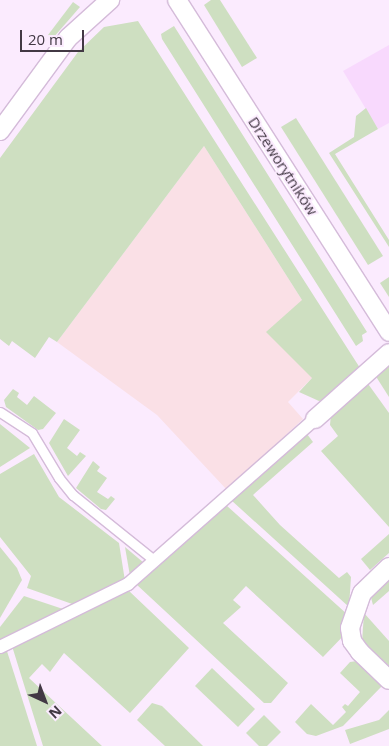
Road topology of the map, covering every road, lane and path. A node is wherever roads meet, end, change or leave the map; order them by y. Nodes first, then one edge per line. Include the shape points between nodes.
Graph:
1 (110, 0) edge
2 (177, 0) edge
3 (6, 111) edge
4 (0, 131) edge
5 (389, 332) edge
6 (389, 353) edge
7 (0, 412) edge
8 (316, 419) joint
9 (155, 561) junction
10 (389, 567) edge
11 (0, 647) edge
12 (389, 680) edge

1 - 3 street via 68,38
2 - 5 street, Drzeworytników
3 - 4 street
6 - 8 street
7 - 9 lane via 32,433 73,495
8 - 9 street
9 - 11 street via 128,584
10 - 12 street via 362,593 350,628 352,641 360,652

